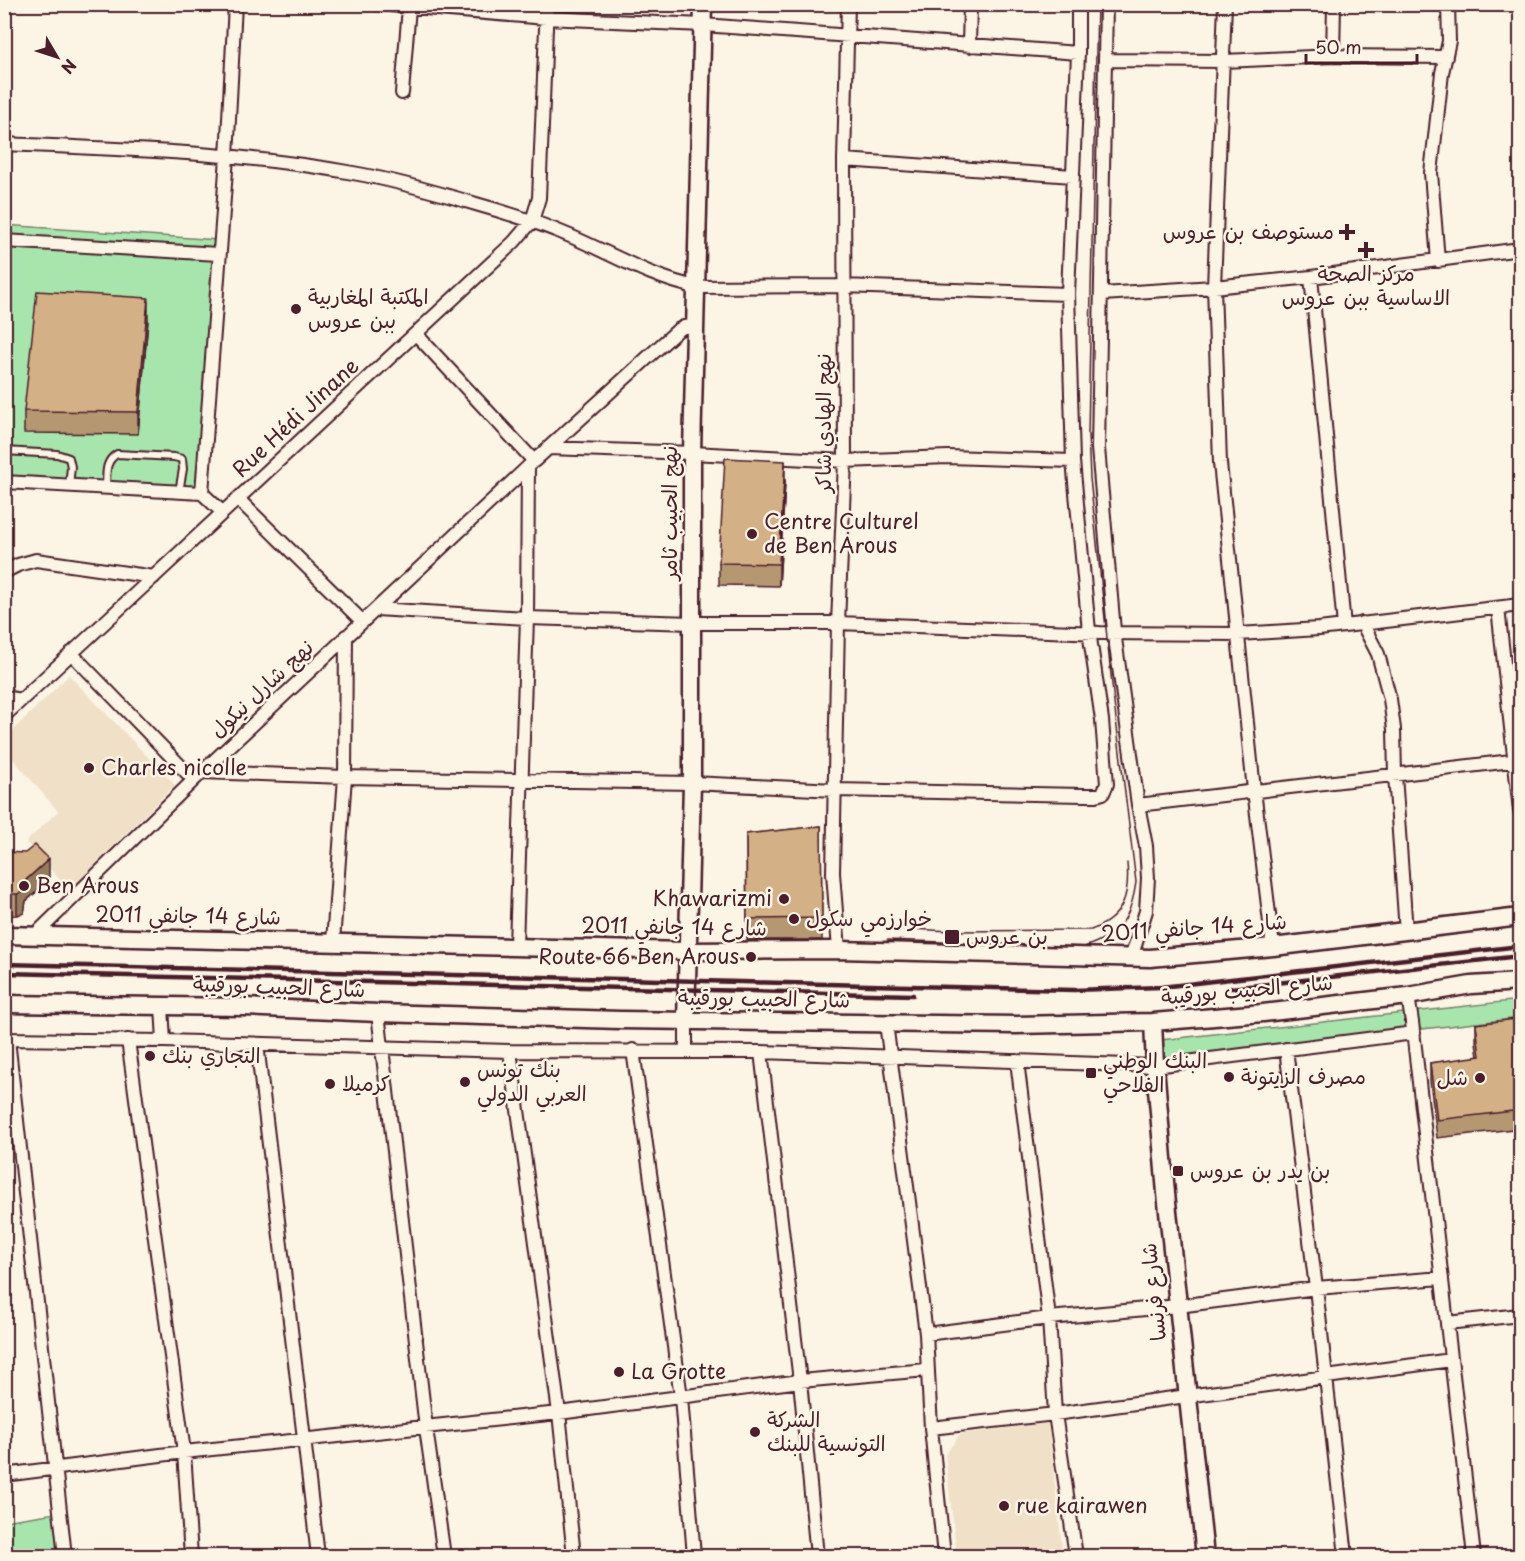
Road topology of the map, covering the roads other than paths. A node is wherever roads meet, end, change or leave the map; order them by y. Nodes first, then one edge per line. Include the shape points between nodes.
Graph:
1 (235, 4) edge
2 (377, 4) edge
3 (547, 4) edge
4 (703, 4) edge
5 (848, 4) edge
6 (970, 4) edge
7 (1078, 4) edge
8 (1106, 4) edge
9 (1225, 4) edge
10 (1334, 4) edge
11 (1448, 4) edge
12 (409, 7) junction
13 (546, 18) junction
14 (703, 25) junction
15 (848, 37) junction
16 (969, 46) junction
17 (1078, 53) junction
18 (1333, 56) junction
19 (1446, 57) junction
20 (1106, 60) junction
21 (1224, 61) junction
22 (402, 93) dead end
23 (4, 144) edge
24 (227, 157) junction
25 (844, 160) junction
26 (1073, 176) junction
27 (532, 221) junction
28 (4, 241) edge
29 (1521, 249) edge
30 (219, 254) junction
31 (1438, 261) junction
32 (1311, 277) junction
33 (843, 286) junction
34 (696, 287) junction
35 (1214, 287) junction
36 (1068, 294) junction
37 (1102, 294) junction
38 (695, 326) junction
39 (416, 334) junction
40 (548, 448) junction
41 (4, 451) edge
42 (692, 453) junction
43 (845, 461) junction
44 (1073, 461) junction
45 (531, 464) junction
46 (4, 482) edge
47 (69, 486) junction
48 (106, 488) junction
49 (179, 492) junction
50 (202, 493) junction
51 (238, 499) junction
52 (222, 512) junction
53 (4, 572) edge
54 (154, 577) junction
55 (1521, 605) edge
56 (1498, 608) junction
57 (376, 609) junction
58 (527, 618) junction
59 (362, 621) junction
60 (693, 623) junction
61 (838, 623) junction
62 (1362, 623) junction
63 (1344, 626) junction
64 (1089, 631) junction
65 (1114, 631) junction
66 (1238, 634) junction
67 (346, 636) junction
68 (71, 653) junction
69 (4, 697) edge
70 (21, 700) junction
71 (4, 716) edge
72 (1518, 761) edge
73 (198, 776) junction
74 (1395, 776) junction
75 (345, 777) junction
76 (521, 781) junction
77 (692, 783) junction
78 (835, 790) junction
79 (1254, 790) junction
80 (1138, 805) junction
81 (1521, 811) edge
82 (1521, 917) edge
83 (1406, 932) junction
84 (4, 935) edge
85 (35, 935) junction
86 (333, 942) junction
87 (516, 946) junction
88 (1273, 947) junction
89 (839, 950) junction
90 (686, 951) junction
91 (1131, 958) junction
92 (1521, 982) edge
93 (1407, 996) junction
94 (4, 1004) edge
95 (162, 1006) junction
96 (378, 1013) junction
97 (686, 1021) junction
98 (1153, 1022) junction
99 (886, 1023) junction
100 (1414, 1033) junction
101 (6, 1039) edge
102 (128, 1040) junction
103 (164, 1041) junction
104 (257, 1044) junction
105 (383, 1048) junction
106 (1286, 1049) junction
107 (633, 1050) junction
108 (510, 1051) junction
109 (686, 1051) junction
110 (761, 1052) junction
111 (890, 1058) junction
112 (1017, 1060) junction
113 (1155, 1066) junction
114 (1442, 1278) junction
115 (1316, 1288) junction
116 (1178, 1306) junction
117 (1521, 1315) edge
118 (1049, 1317) junction
119 (1447, 1323) junction
120 (926, 1334) junction
121 (1451, 1360) junction
122 (927, 1370) junction
123 (1325, 1376) junction
124 (800, 1381) junction
125 (1187, 1395) junction
126 (681, 1397) junction
127 (560, 1413) junction
128 (1055, 1414) junction
129 (426, 1428) junction
130 (931, 1428) junction
131 (303, 1440) junction
132 (183, 1452) junction
133 (56, 1469) junction
134 (4, 1474) edge
135 (65, 1557) edge
136 (192, 1557) edge
137 (318, 1557) edge
138 (444, 1557) edge
139 (574, 1557) edge
140 (694, 1557) edge
141 (817, 1557) edge
142 (944, 1557) edge
143 (1076, 1557) edge
144 (1205, 1557) edge
145 (1346, 1557) edge
146 (1474, 1557) edge

1 - 24 street
2 - 12 street
3 - 13 street, Rue Hédi Jinane
4 - 14 street, نهج الحبيب ثامر
5 - 15 street, نهج الهادي شاكر
6 - 16 street
7 - 17 street
8 - 20 street
9 - 21 street
10 - 18 street
11 - 19 street
12 - 13 street
12 - 22 street
13 - 14 street
13 - 27 street, Rue Hédi Jinane via 539,198
14 - 15 street
14 - 34 street, نهج الحبيب ثامر
15 - 16 street
15 - 25 street, نهج الهادي شاكر
16 - 17 street
17 - 26 street
18 - 19 street
18 - 21 street
19 - 31 street via 1431,173
20 - 21 street
20 - 37 street
21 - 35 street
23 - 24 street
24 - 27 street via 354,173
24 - 30 street
25 - 26 street
25 - 33 street, نهج الهادي شاكر
26 - 36 street
27 - 34 street via 680,284
27 - 39 street, Rue Hédi Jinane
28 - 30 street
29 - 31 street
30 - 50 street
31 - 32 street
32 - 35 street
32 - 63 street
33 - 34 street
33 - 36 street
33 - 43 street, نهج الهادي شاكر
34 - 38 street, نهج الحبيب ثامر
35 - 37 street
35 - 66 street via 1220,463
36 - 44 street
37 - 65 street via 1098,448
38 - 40 street, نهج شارل نيكول via 678,330
38 - 42 street, نهج الحبيب ثامر
39 - 45 street
39 - 51 street, Rue Hédi Jinane
40 - 42 street
40 - 45 street, نهج شارل نيكول
41 - 47 lane via 69,458
42 - 43 street
42 - 60 street, نهج الحبيب ثامر
43 - 44 street via 948,457
43 - 61 street, نهج الهادي شاكر
44 - 64 street
45 - 57 street, نهج شارل نيكول
45 - 58 street
46 - 47 street
47 - 48 street
48 - 49 street
48 - 49 lane via 110,459 117,454 140,455 182,459
49 - 50 street
50 - 52 street
51 - 52 street, Rue Hédi Jinane
51 - 59 street
52 - 54 street, Rue Hédi Jinane
53 - 54 street via 36,560
54 - 68 street, Rue Hédi Jinane
55 - 56 street
56 - 62 street
56 - 72 street
57 - 58 street
57 - 59 street, نهج شارل نيكول
58 - 60 street
58 - 76 street
59 - 67 street, نهج شارل نيكول
60 - 61 street
60 - 77 street, نهج الحبيب ثامر
61 - 64 street
61 - 78 street, نهج الهادي شاكر
62 - 63 street
62 - 74 street via 1378,654 1390,699
63 - 66 street
64 - 65 street
64 - 78 street via 1102,720 1107,784 1102,793
65 - 66 street
65 - 80 street
66 - 79 street
67 - 73 street, نهج شارل نيكول
67 - 75 street
68 - 70 street, Rue Hédi Jinane
68 - 73 street
69 - 70 street
70 - 71 street, Rue Hédi Jinane
72 - 74 street
72 - 81 street
73 - 75 street
73 - 85 street, نهج شارل نيكول
74 - 79 street
74 - 83 street
75 - 76 street
75 - 86 street
76 - 77 street
76 - 87 street
77 - 78 street
77 - 90 street, نهج الحبيب ثامر
78 - 89 street, نهج الهادي شاكر via 833,873
79 - 80 street
79 - 88 street
80 - 91 street via 1148,878 1146,911
82 - 83 street, شارع 14 جانفي 2011
83 - 88 street, شارع 14 جانفي 2011
84 - 85 street, شارع 14 جانفي 2011
85 - 86 street, شارع 14 جانفي 2011
86 - 87 street, شارع 14 جانفي 2011
87 - 90 street, شارع 14 جانفي 2011
88 - 91 street, شارع 14 جانفي 2011
89 - 90 street, شارع 14 جانفي 2011
89 - 91 street, شارع 14 جانفي 2011
90 - 97 street, نهج الحبيب ثامر
92 - 93 street, شارع الحبيب بورقيبة
93 - 98 street, شارع الحبيب بورقيبة
93 - 100 street
94 - 95 street, شارع الحبيب بورقيبة
95 - 96 street, شارع الحبيب بورقيبة
95 - 103 street
96 - 97 street, شارع الحبيب بورقيبة
96 - 105 street
97 - 99 street, شارع الحبيب بورقيبة
97 - 109 street
98 - 99 street, شارع الحبيب بورقيبة
98 - 113 street, شارع فرنسا
99 - 111 street
100 - 106 street
100 - 114 street
101 - 102 street
101 - 133 street
102 - 103 street
102 - 132 street
103 - 104 street
104 - 105 street
104 - 131 street
105 - 108 street
105 - 129 street
106 - 113 street
106 - 115 street
107 - 108 street
107 - 109 street
107 - 126 street
108 - 127 street
109 - 110 street
110 - 111 street
110 - 124 street
111 - 112 street
111 - 120 street
112 - 113 street
112 - 118 street
113 - 116 street, شارع فرنسا
114 - 115 street
114 - 119 street
115 - 116 street
115 - 123 street
116 - 118 street
116 - 125 street, شارع فرنسا
117 - 119 street
118 - 120 street
118 - 128 street
119 - 121 street
120 - 122 street
121 - 123 street
121 - 146 street
122 - 124 street
122 - 130 street
123 - 125 street
123 - 145 street
124 - 126 street
124 - 141 street
125 - 128 street
125 - 144 street, شارع فرنسا
126 - 127 street
126 - 140 street
127 - 129 street
127 - 139 street
128 - 130 street
128 - 143 street
129 - 131 street
129 - 138 street
130 - 142 street
131 - 132 street
131 - 137 street
132 - 133 street
132 - 136 street
133 - 134 street
133 - 135 street

